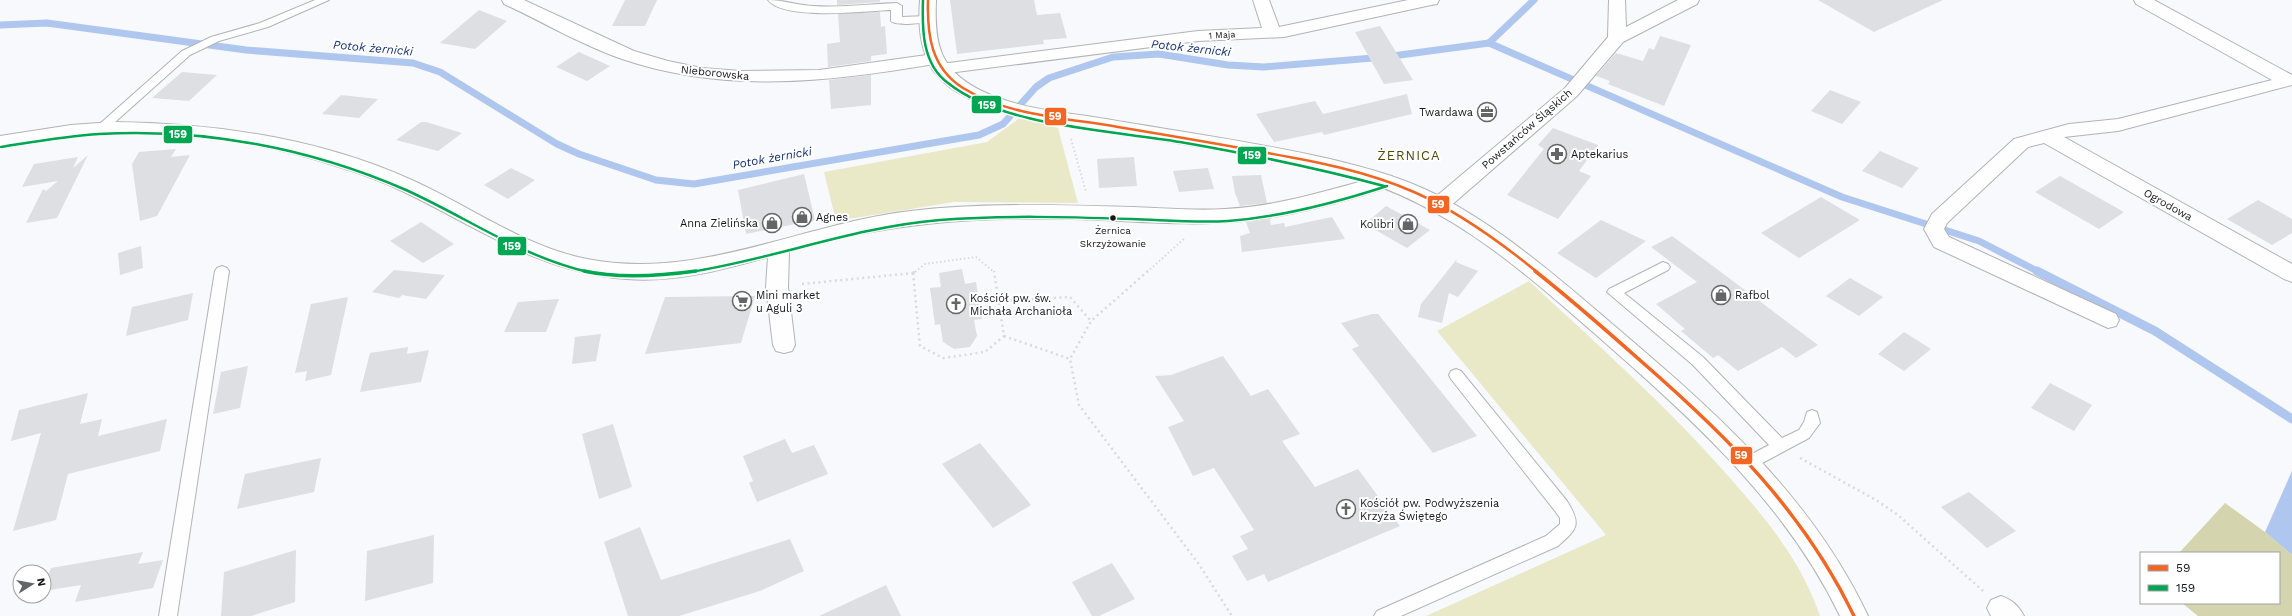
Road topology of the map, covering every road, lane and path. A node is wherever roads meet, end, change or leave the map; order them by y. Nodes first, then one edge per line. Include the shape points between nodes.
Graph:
1 (324, 0) edge
2 (510, 0) edge
3 (773, 0) edge
4 (928, 0) edge
5 (1261, 0) edge
6 (1431, 0) edge
7 (1617, 0) edge
8 (1691, 0) edge
9 (2142, 0) edge
10 (927, 19) junction
11 (1273, 33) junction
12 (1617, 38) junction
13 (937, 64) junction
14 (2290, 81) edge
15 (1065, 118) junction
16 (100, 129) junction
17 (2045, 135) junction
18 (0, 142) edge
19 (1384, 181) junction
20 (1440, 204) junction
21 (1091, 213) junction
22 (1209, 216) junction
23 (779, 248) junction
24 (1663, 268) dead end
25 (222, 271) dead end
26 (913, 273) junction
27 (2292, 274) edge
28 (777, 287) junction
29 (999, 301) junction
30 (2108, 320) dead end
31 (1091, 321) junction
32 (1004, 336) junction
33 (784, 345) dead end
34 (1070, 359) junction
35 (1456, 375) dead end
36 (1812, 416) dead end
37 (1781, 447) junction
38 (1747, 464) junction
39 (2006, 612) edge
40 (168, 616) edge
41 (1232, 616) edge
42 (1383, 616) edge
43 (1854, 616) edge

1 - 16 lane via 264,25 215,39 186,53
2 - 13 street, Nieborowska via 629,55 677,69 703,73 757,77
3 - 10 lane via 782,6 803,10 897,6 896,22
4 - 10 street
5 - 11 street
6 - 11 street, 1 Maja
7 - 12 street
8 - 12 street, Powstańców Śląskich
9 - 14 street
10 - 13 street via 928,45
11 - 13 street, 1 Maja via 1198,36
12 - 20 street, Powstańców Śląskich via 1571,92
13 - 15 street via 952,81 981,98
14 - 17 street via 2118,125
15 - 19 street via 1273,154
15 - 21 path
16 - 18 street
16 - 23 street via 147,129 221,135 328,156 409,186 520,244 587,267 663,274 720,264
17 - 27 street, Ogrodowa
17 - 30 street via 2021,143 1936,224 1941,242
19 - 20 street
19 - 22 street via 1337,196 1281,208 1237,215
20 - 38 street via 1473,225 1571,301 1673,390
21 - 22 street
21 - 23 street via 933,214 856,226
22 - 31 path
23 - 28 street
24 - 37 lane via 1614,292 1698,361
25 - 40 lane
26 - 28 path via 864,276
26 - 29 path via 925,264 976,257 994,270
26 - 32 path via 920,346 943,358 985,352
28 - 33 street
29 - 31 path via 1070,297
29 - 32 path
31 - 34 path
32 - 34 path
34 - 41 path via 1079,405 1198,563
35 - 42 lane via 1561,506 1568,518 1568,527 1552,541
36 - 37 lane via 1812,423 1804,434
37 - 38 lane
37 - 39 path via 1898,515
38 - 43 street via 1791,513 1817,547

